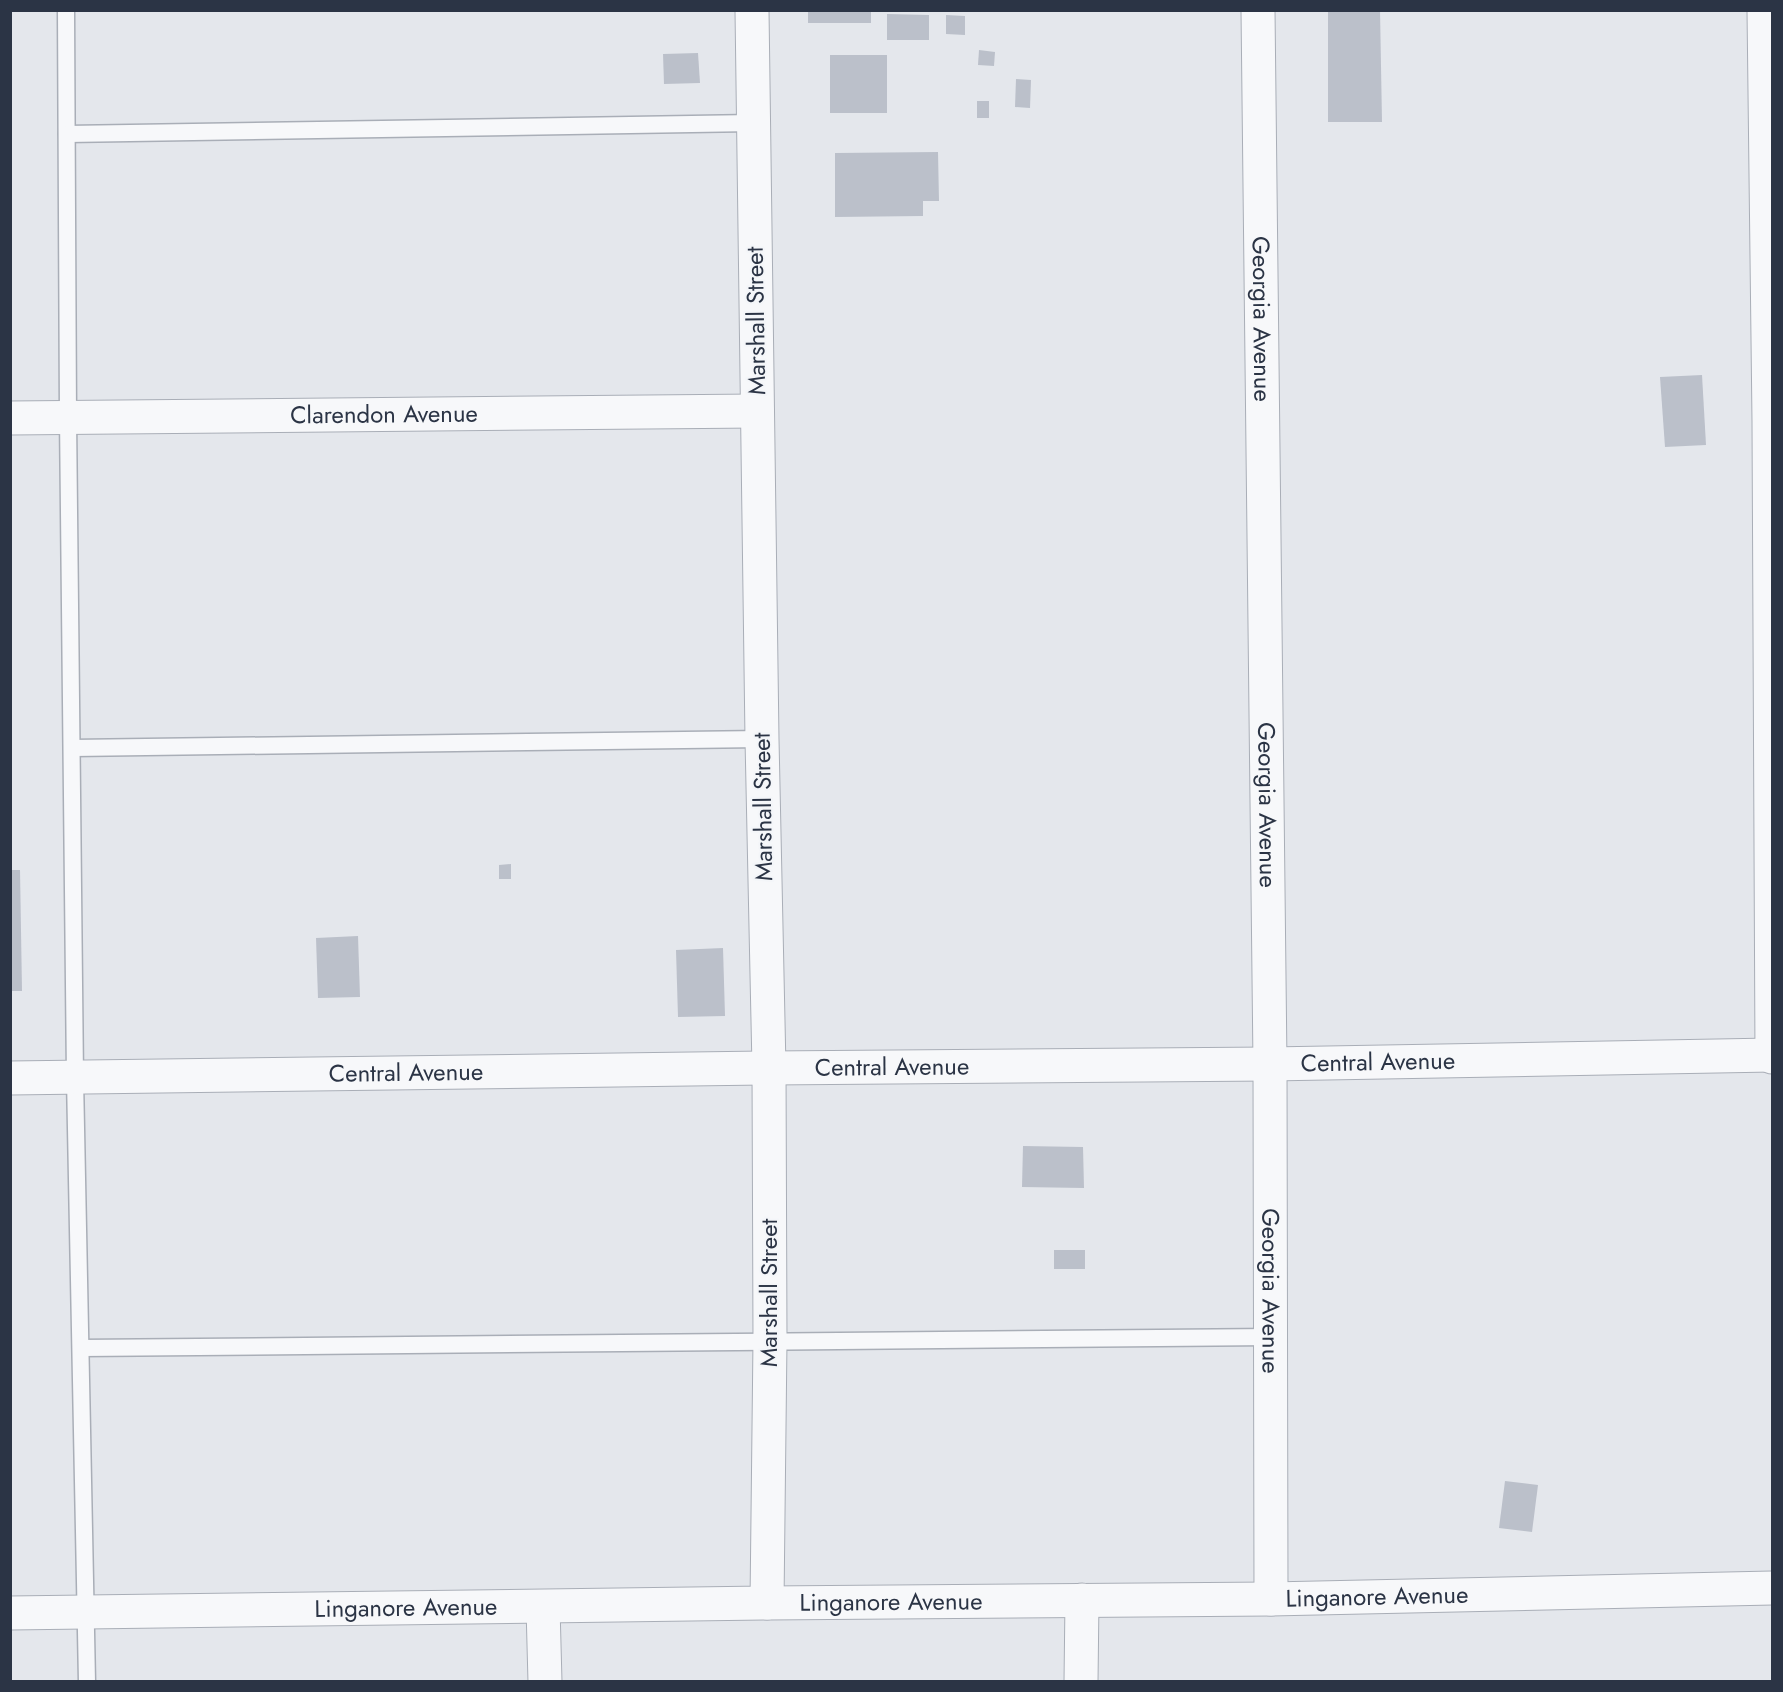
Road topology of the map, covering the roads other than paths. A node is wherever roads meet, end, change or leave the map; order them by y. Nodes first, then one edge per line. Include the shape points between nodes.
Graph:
1 (66, 10) edge
2 (752, 10) edge
3 (1258, 10) edge
4 (1764, 10) edge
5 (753, 123) junction
6 (67, 134) junction
7 (1771, 364) edge
8 (757, 411) junction
9 (68, 417) junction
10 (10, 418) edge
11 (1771, 421) edge
12 (762, 739) junction
13 (73, 748) junction
14 (1773, 1056) edge
15 (1270, 1064) junction
16 (769, 1068) junction
17 (10, 1078) edge
18 (75, 1078) junction
19 (1272, 1337) junction
20 (770, 1340) junction
21 (81, 1348) junction
22 (1773, 1588) edge
23 (1271, 1599) junction
24 (1082, 1600) junction
25 (767, 1603) junction
26 (543, 1607) junction
27 (86, 1611) junction
28 (10, 1613) edge
29 (87, 1682) edge
30 (545, 1682) edge
31 (1081, 1682) edge

1 - 6 lane
2 - 5 street, Marshall Street
3 - 15 street, Georgia Avenue
4 - 7 street
5 - 6 lane
5 - 8 street, Marshall Street
6 - 9 lane
7 - 11 street
8 - 9 street, Clarendon Avenue
8 - 12 street, Marshall Street
9 - 10 street, Clarendon Avenue
9 - 13 lane
11 - 14 street
12 - 13 lane
12 - 16 street, Marshall Street
13 - 18 lane
14 - 15 street, Central Avenue
15 - 16 street, Central Avenue
15 - 19 street, Georgia Avenue
16 - 18 street, Central Avenue
16 - 20 street, Marshall Street
17 - 18 street, Central Avenue
18 - 21 lane
19 - 20 lane
19 - 23 street, Georgia Avenue
20 - 21 lane
20 - 25 street, Marshall Street
21 - 27 lane
22 - 23 street, Linganore Avenue
23 - 24 street, Linganore Avenue
24 - 25 street, Linganore Avenue
24 - 31 street
25 - 26 street, Linganore Avenue
26 - 27 street, Linganore Avenue
26 - 30 street
27 - 28 street, Linganore Avenue
27 - 29 lane

